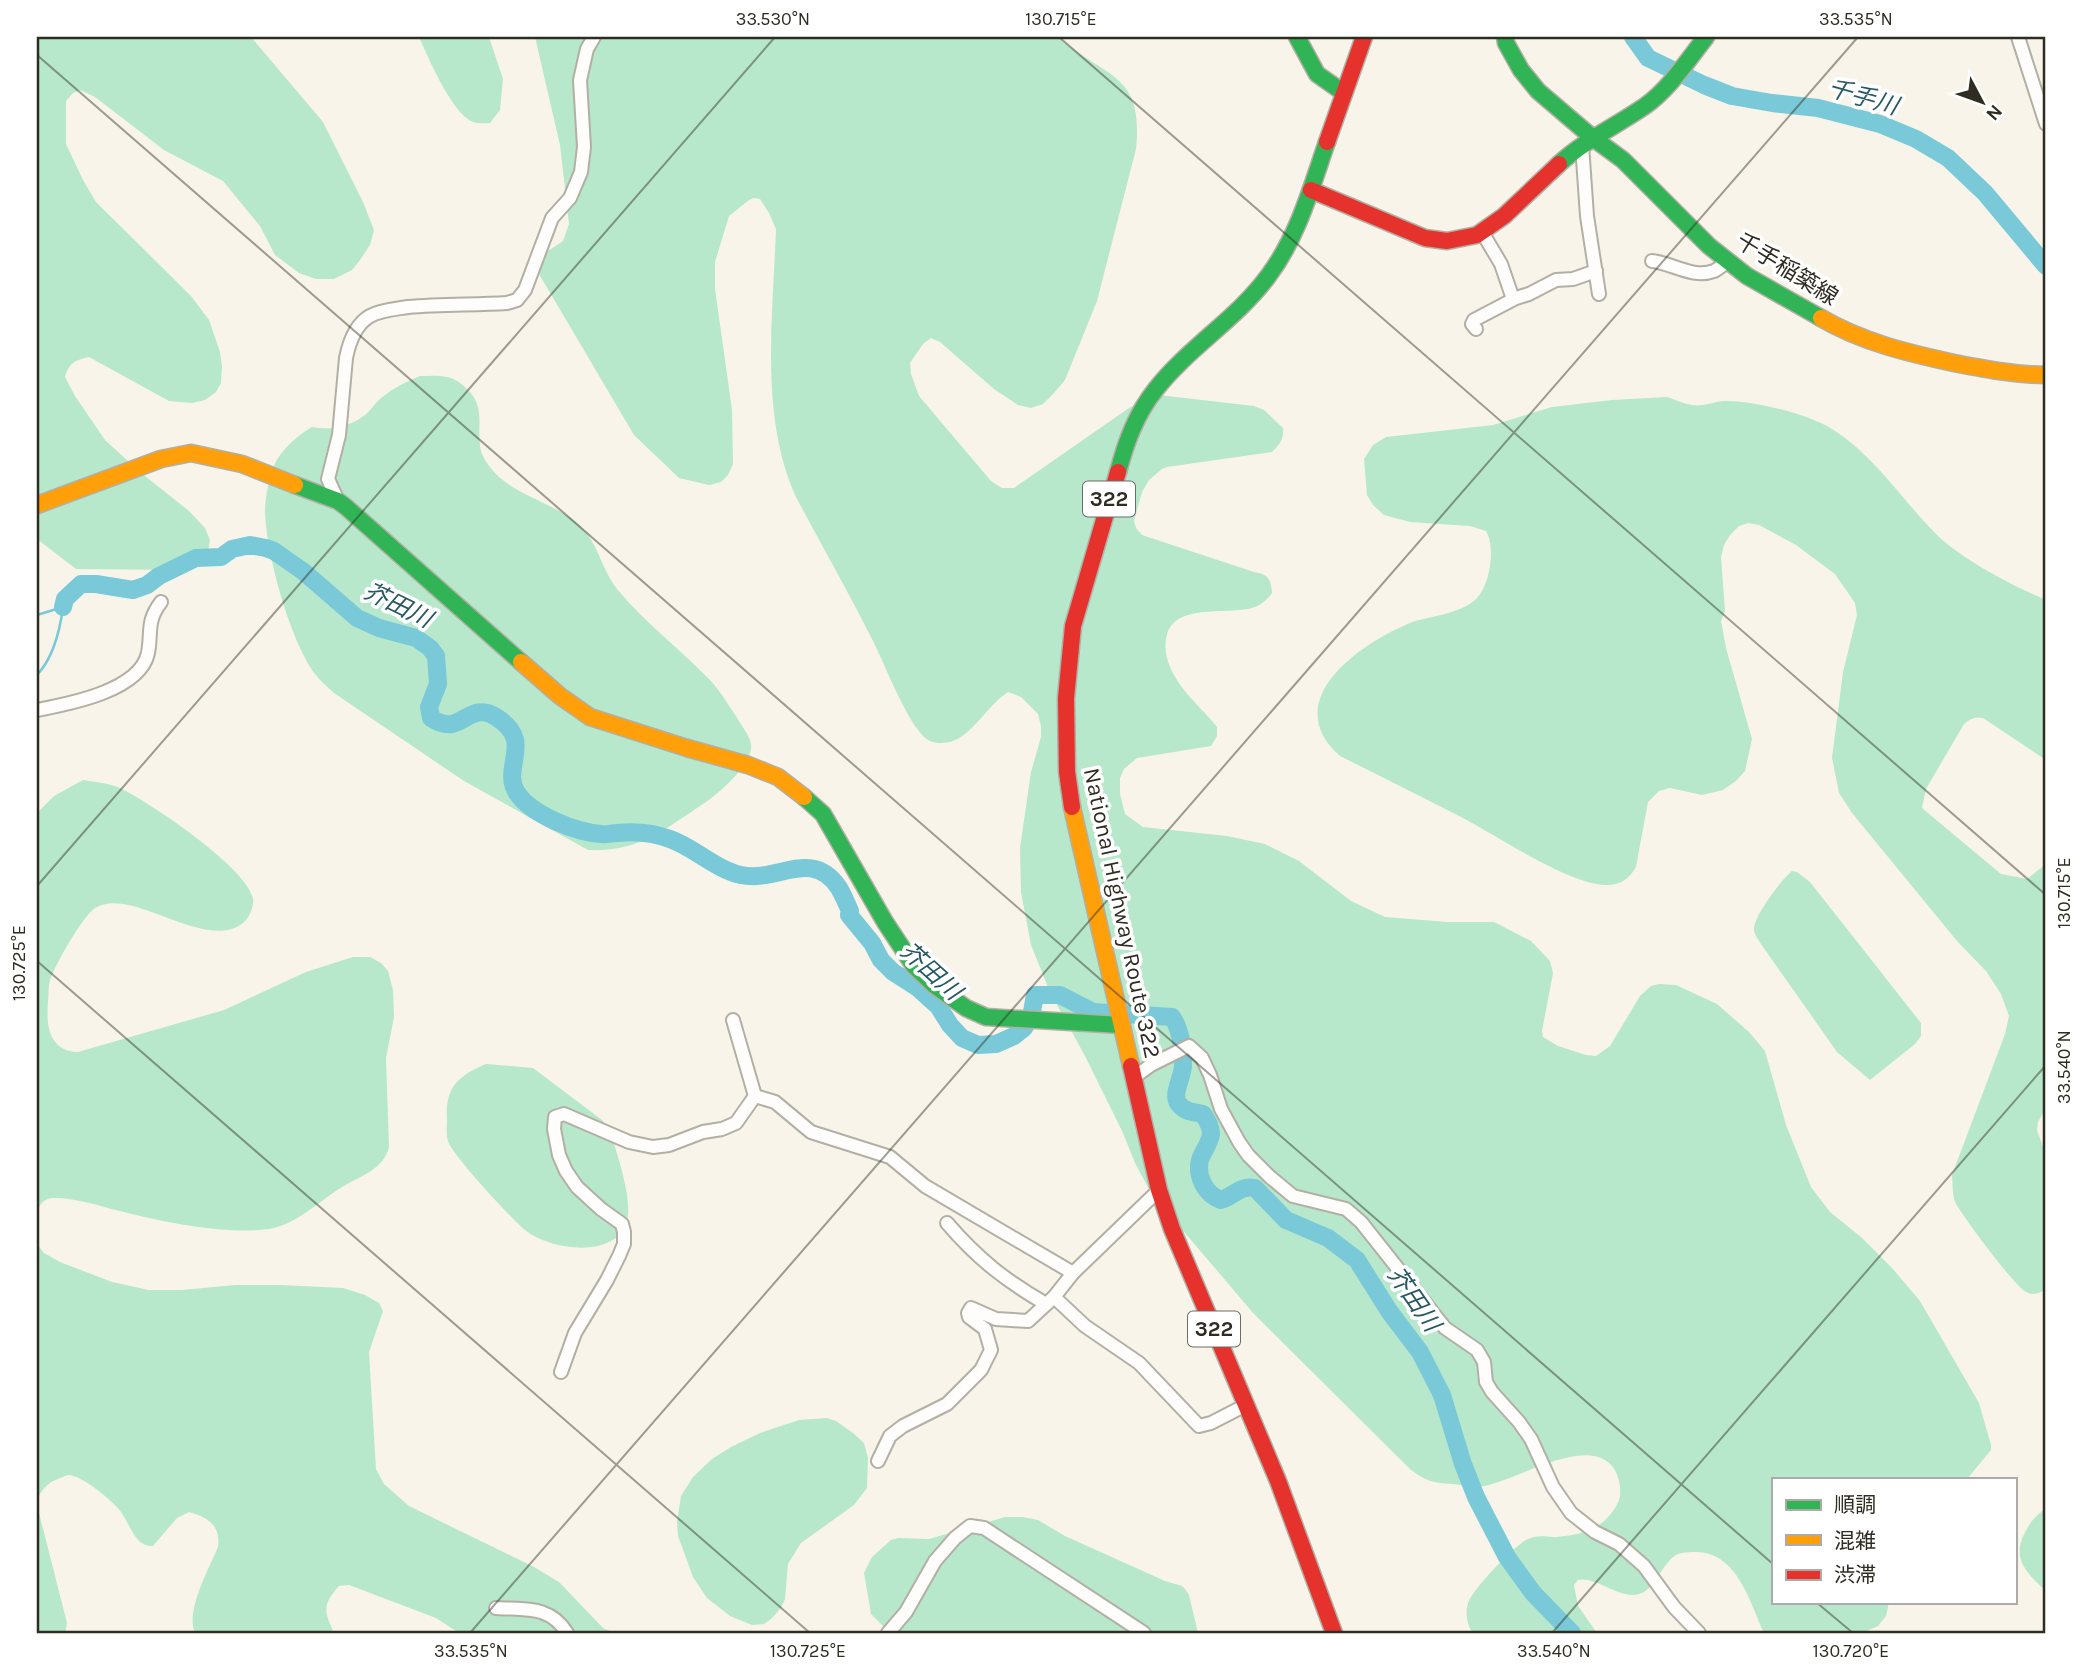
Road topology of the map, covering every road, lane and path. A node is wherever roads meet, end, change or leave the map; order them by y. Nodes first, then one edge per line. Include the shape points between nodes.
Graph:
1 (594, 37) edge
2 (1297, 37) edge
3 (1364, 37) edge
4 (1505, 37) edge
5 (1706, 37) edge
6 (2018, 37) edge
7 (1344, 93) junction
8 (2046, 124) edge
9 (1588, 141) junction
10 (1311, 190) junction
11 (1482, 232) junction
12 (1652, 261) dead end
13 (1728, 261) junction
14 (1596, 271) junction
15 (1599, 294) dead end
16 (1513, 299) junction
17 (1476, 329) dead end
18 (2046, 375) edge
19 (338, 502) junction
20 (37, 505) edge
21 (161, 602) dead end
22 (37, 710) edge
23 (733, 1020) dead end
24 (1120, 1021) junction
25 (1133, 1078) junction
26 (755, 1096) junction
27 (1158, 1190) junction
28 (961, 1207) junction
29 (1073, 1273) junction
30 (1050, 1300) junction
31 (561, 1372) dead end
32 (1246, 1405) junction
33 (878, 1461) dead end
34 (496, 1608) dead end
35 (567, 1633) edge
36 (888, 1633) edge
37 (1144, 1633) edge
38 (1334, 1633) edge
39 (1699, 1633) edge

1 - 19 street via 580,80 581,173 570,198 552,218 517,300 379,312 357,330 345,358 338,435 328,479
2 - 7 main road via 1317,74
3 - 7 main road, National Highway Route 322 / 322
4 - 9 main road, 千手稲築線 via 1521,70
5 - 9 main road via 1668,85 1639,111
6 - 8 street
7 - 10 main road, National Highway Route 322 / 322
9 - 11 main road
9 - 13 main road, 千手稲築線 via 1623,160
9 - 14 street via 1587,216
10 - 11 main road via 1425,238 1447,241
10 - 24 main road, National Highway Route 322 / 322 via 1287,249 1268,277 1171,372 1137,418 1073,626 1066,698 1067,772
11 - 16 street via 1501,264
12 - 13 street via 1691,273 1713,272
13 - 18 main road, 千手稲築線 via 1746,276 1842,330 1898,352 2003,372
14 - 15 street
14 - 16 street via 1556,280
16 - 17 street via 1474,320
19 - 20 main road via 242,464 191,453 162,459
19 - 24 main road via 590,717 748,765 797,791 822,814 914,966 966,1008 986,1017
21 - 22 street via 152,614 147,656 130,679 75,702
23 - 26 street
24 - 25 main road, National Highway Route 322 / 322
25 - 27 main road, National Highway Route 322 / 322
25 - 39 street via 1189,1046 1197,1051 1221,1109 1248,1155 1293,1196 1346,1209 1361,1222 1445,1328 1477,1350 1486,1382 1531,1439 1571,1513 1644,1566
26 - 28 street via 775,1102 811,1132 890,1157 925,1186
26 - 31 street via 736,1123 653,1147 629,1142 564,1114 555,1117 559,1155 566,1171 577,1187 622,1224 624,1232 619,1256 575,1333
27 - 29 street
27 - 32 main road, National Highway Route 322 / 322
28 - 29 street
28 - 30 street via 946,1229 1012,1284
29 - 30 street
30 - 32 street via 1139,1363 1199,1426
30 - 33 street via 1028,1321 1020,1322 996,1319 971,1308 969,1317 985,1329 991,1350 981,1370 947,1404 890,1436
32 - 38 main road, National Highway Route 322 / 322
34 - 35 street via 548,1613
36 - 37 street via 906,1612 935,1561 970,1526 984,1528

